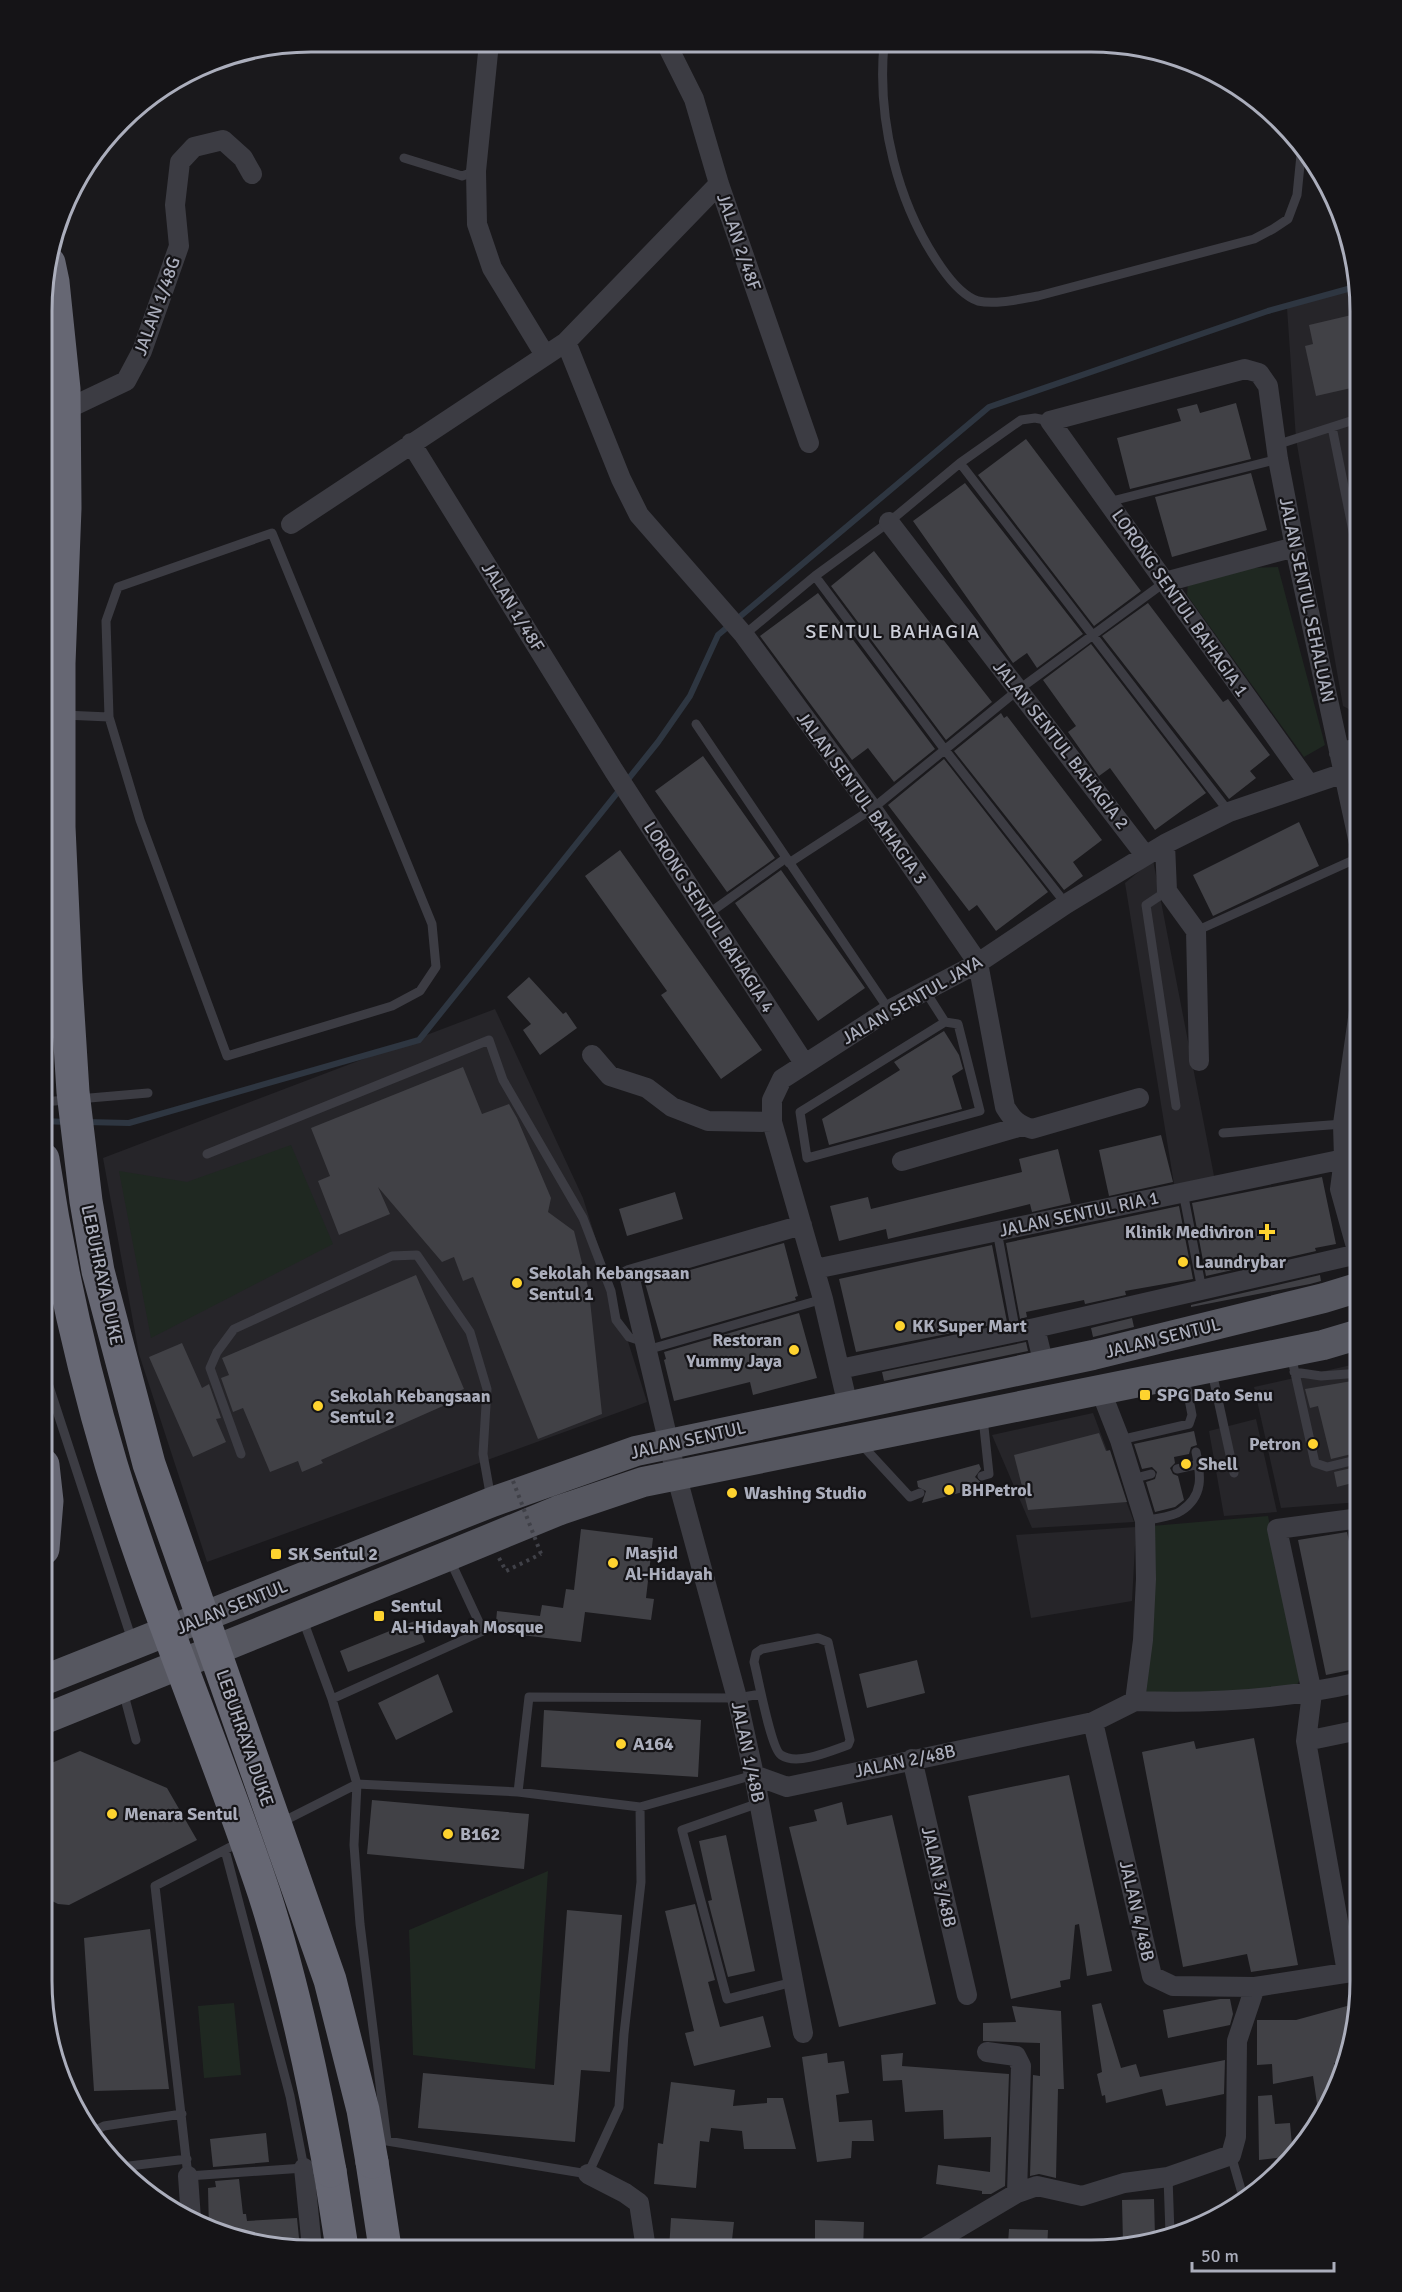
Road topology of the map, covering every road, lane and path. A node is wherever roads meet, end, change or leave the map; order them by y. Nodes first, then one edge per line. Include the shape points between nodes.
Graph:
1 (488, 52) edge
2 (670, 52) edge
3 (884, 52) edge
4 (404, 158) dead end
5 (1300, 160) edge
6 (476, 171) junction
7 (252, 174) dead end
8 (719, 184) junction
9 (54, 289) edge
10 (566, 342) junction
11 (545, 355) junction
12 (52, 416) edge
13 (1050, 421) junction
14 (1350, 421) edge
15 (1332, 427) junction
16 (411, 443) junction
17 (809, 443) dead end
18 (1277, 452) junction
19 (960, 463) junction
20 (1108, 502) junction
21 (1350, 516) edge
22 (889, 522) junction
23 (291, 524) dead end
24 (1295, 547) junction
25 (815, 576) junction
26 (1165, 582) junction
27 (741, 632) junction
28 (1092, 635) junction
29 (1018, 690) junction
30 (52, 714) edge
31 (109, 717) junction
32 (696, 724) dead end
33 (945, 750) junction
34 (1350, 750) edge
35 (1339, 753) junction
36 (614, 771) joint
37 (1344, 773) junction
38 (1309, 784) junction
39 (1350, 801) edge
40 (872, 809) junction
41 (1229, 812) junction
42 (1165, 844) junction
43 (1145, 855) junction
44 (788, 861) junction
45 (1350, 862) edge
46 (1167, 891) junction
47 (1066, 904) junction
48 (708, 914) junction
49 (1197, 931) junction
50 (978, 963) junction
51 (924, 989) junction
52 (888, 1010) junction
53 (945, 1022) junction
54 (592, 1055) dead end
55 (1199, 1061) dead end
56 (804, 1063) junction
57 (1350, 1075) edge
58 (148, 1093) dead end
59 (1139, 1098) dead end
60 (52, 1101) edge
61 (1176, 1106) dead end
62 (772, 1122) junction
63 (1343, 1124) junction
64 (1022, 1126) junction
65 (1223, 1133) dead end
66 (207, 1154) dead end
67 (1349, 1156) edge
68 (902, 1161) dead end
69 (1183, 1192) junction
70 (52, 1214) edge
71 (802, 1225) junction
72 (1350, 1225) edge
73 (997, 1231) junction
74 (1350, 1259) edge
75 (814, 1269) junction
76 (1202, 1290) junction
77 (1350, 1290) edge
78 (823, 1299) junction
79 (1026, 1330) junction
80 (1350, 1338) edge
81 (645, 1346) junction
82 (1292, 1362) junction
83 (1044, 1365) junction
84 (840, 1370) junction
85 (1198, 1370) junction
86 (1350, 1374) edge
87 (1100, 1389) junction
88 (52, 1395) edge
89 (848, 1406) junction
90 (982, 1413) junction
91 (856, 1438) junction
92 (1120, 1440) junction
93 (669, 1443) junction
94 (1196, 1452) dead end
95 (241, 1454) dead end
96 (1350, 1461) edge
97 (1199, 1464) junction
98 (1177, 1469) dead end
99 (1234, 1473) dead end
100 (676, 1474) junction
101 (1151, 1474) dead end
102 (982, 1476) dead end
103 (1132, 1479) junction
104 (513, 1481) dead end
105 (920, 1494) dead end
106 (492, 1502) junction
107 (1350, 1519) edge
108 (1145, 1521) junction
109 (448, 1556) junction
110 (506, 1571) dead end
111 (301, 1615) junction
112 (134, 1646) junction
113 (52, 1678) edge
114 (1350, 1684) edge
115 (123, 1688) junction
116 (1312, 1693) junction
117 (762, 1694) junction
118 (736, 1698) junction
119 (332, 1699) junction
120 (1136, 1701) junction
121 (59, 1715) edge
122 (1093, 1722) junction
123 (1350, 1732) edge
124 (136, 1740) dead end
125 (1306, 1741) junction
126 (912, 1759) junction
127 (754, 1775) junction
128 (357, 1784) junction
129 (518, 1792) junction
130 (759, 1803) junction
131 (640, 1807) junction
132 (266, 1830) dead end
133 (256, 1835) dead end
134 (225, 1850) junction
135 (1350, 1957) edge
136 (1350, 1972) edge
137 (793, 1982) junction
138 (1255, 1987) junction
139 (967, 1995) dead end
140 (803, 2033) dead end
141 (987, 2052) dead end
142 (182, 2114) junction
143 (99, 2128) edge
144 (1231, 2155) junction
145 (132, 2167) edge
146 (188, 2167) junction
147 (317, 2169) junction
148 (588, 2174) junction
149 (1167, 2176) junction
150 (1241, 2191) edge
151 (1017, 2193) junction
152 (190, 2210) edge
153 (1170, 2227) edge
154 (313, 2240) edge
155 (339, 2240) edge
156 (384, 2240) edge
157 (645, 2240) edge
158 (938, 2240) edge

1 - 6 street
2 - 8 street, JALAN 2/48F via 694,99
3 - 5 lane via 884,109 890,146 908,205 932,254 948,276 978,301 1038,296 1254,239 1288,219
4 - 6 lane via 462,176
6 - 11 street via 477,224 492,268
7 - 12 street, JALAN 1/48G via 243,158 223,140 194,147 180,162 175,205 178,246 142,351 126,381
8 - 10 street
8 - 17 street, JALAN 2/48F
9 - 156 highway, LEBUHRAYA DUKE, bridge via 64,389 66,508 59,663 59,816 66,981 73,1092 98,1271 149,1464 330,1980 363,2110
10 - 11 street
10 - 27 street, JALAN SENTUL BAHAGIA 3 via 639,515
11 - 16 street
13 - 18 street, JALAN SENTUL SEHALUAN via 1245,369 1258,373 1268,386
13 - 19 lane via 1021,420
13 - 20 street, LORONG SENTUL BAHAGIA 1
14 - 15 lane
15 - 18 lane
15 - 21 lane
16 - 23 street
16 - 36 street, JALAN 1/48F
18 - 20 lane
18 - 24 street, JALAN SENTUL SEHALUAN
19 - 22 lane
19 - 28 lane
20 - 26 street, LORONG SENTUL BAHAGIA 1
22 - 25 lane
22 - 29 street, JALAN SENTUL BAHAGIA 2
24 - 26 street
24 - 35 street, JALAN SENTUL SEHALUAN
25 - 27 lane
25 - 33 lane
26 - 28 lane
26 - 38 street, LORONG SENTUL BAHAGIA 1
27 - 40 street, JALAN SENTUL BAHAGIA 3
28 - 29 lane
28 - 41 lane
29 - 33 lane
29 - 43 street, JALAN SENTUL BAHAGIA 2
30 - 31 lane
31 - 31 lane via 140,820 227,1056 393,1006 420,991 436,967 432,924 272,533 118,587 106,621
32 - 44 lane
33 - 40 lane
33 - 47 lane
34 - 35 street
35 - 37 street, JALAN SENTUL SEHALUAN
36 - 48 street, LORONG SENTUL BAHAGIA 4
37 - 38 street, JALAN SENTUL JAYA
37 - 39 street, JALAN SENTUL SEHALUAN
38 - 41 street, JALAN SENTUL JAYA
40 - 44 lane
40 - 50 street, JALAN SENTUL BAHAGIA 3
41 - 42 street, JALAN SENTUL JAYA
42 - 43 street, JALAN SENTUL JAYA
42 - 46 street
43 - 47 street, JALAN SENTUL JAYA
44 - 48 lane
44 - 52 lane
45 - 49 lane
46 - 49 street
46 - 61 lane via 1146,905
47 - 50 street, JALAN SENTUL JAYA
48 - 56 street, LORONG SENTUL BAHAGIA 4
49 - 55 street
50 - 51 street, JALAN SENTUL JAYA
50 - 64 street via 1005,1107 1012,1120
51 - 52 street, JALAN SENTUL JAYA
51 - 53 lane
52 - 56 street, JALAN SENTUL JAYA
53 - 53 lane via 800,1112 807,1158 980,1111 958,1024
54 - 62 street via 610,1076 647,1088 672,1107 708,1121
56 - 62 street, JALAN SENTUL JAYA via 782,1079 772,1100
57 - 63 street
58 - 60 lane
59 - 64 street via 1032,1129
62 - 71 street, JALAN SENTUL JAYA
63 - 65 lane
63 - 67 street
64 - 68 street
66 - 81 lane via 489,1040 503,1080 583,1218 611,1291 616,1320 629,1337
67 - 69 street, JALAN SENTUL RIA 1
67 - 72 street via 1340,1189
69 - 73 street, JALAN SENTUL RIA 1
69 - 76 lane
70 - 147 highway, LEBUHRAYA DUKE, bridge via 65,1293 111,1464 264,1893 296,2010
71 - 75 street, JALAN SENTUL JAYA
71 - 81 street, JALAN 1/48B via 628,1275
73 - 75 street, JALAN SENTUL RIA 1
73 - 79 lane
74 - 76 street
75 - 78 street, JALAN SENTUL JAYA
76 - 79 street
77 - 83 main road, JALAN SENTUL
78 - 81 lane
78 - 84 street, JALAN SENTUL JAYA
79 - 83 street
79 - 84 street
80 - 82 main road, JALAN SENTUL
81 - 93 street, JALAN 1/48B
82 - 85 main road, JALAN SENTUL
82 - 86 lane via 1321,1376
82 - 96 lane via 1315,1463 1327,1467
83 - 89 main road, JALAN SENTUL
84 - 89 street, JALAN SENTUL JAYA
85 - 87 main road, JALAN SENTUL
85 - 92 lane via 1190,1428
85 - 99 lane
87 - 90 main road, JALAN SENTUL
87 - 92 street
88 - 112 lane
89 - 93 main road, JALAN SENTUL
90 - 91 main road, JALAN SENTUL
90 - 102 lane via 989,1474
91 - 100 main road, JALAN SENTUL
91 - 105 lane via 910,1497
92 - 103 street
93 - 100 street, JALAN 1/48B
93 - 106 main road, JALAN SENTUL via 608,1459
94 - 97 lane
95 - 106 lane via 210,1368 234,1329 392,1257 417,1256 470,1332 487,1389 483,1454
97 - 98 lane
97 - 108 lane via 1202,1476 1196,1494 1181,1512
100 - 109 main road, JALAN SENTUL via 560,1510
100 - 118 street, JALAN 1/48B
101 - 103 lane
103 - 108 street
104 - 110 path, bridge via 541,1554
106 - 112 main road, JALAN SENTUL
107 - 116 street via 1277,1529
108 - 120 street via 1146,1589
109 - 111 main road, JALAN SENTUL
109 - 119 lane via 483,1631
111 - 115 main road, JALAN SENTUL
111 - 119 lane
112 - 113 main road, JALAN SENTUL
114 - 116 street
115 - 121 main road, JALAN SENTUL
115 - 124 lane
116 - 120 street via 1197,1704
116 - 125 street
117 - 117 lane via 774,1744 782,1756 802,1758 848,1745 850,1730 836,1668 823,1638 762,1648 756,1653 754,1662
117 - 118 lane
118 - 127 street, JALAN 1/48B
118 - 129 lane via 529,1697
119 - 128 lane
120 - 122 street, JALAN 2/48B
122 - 126 street, JALAN 2/48B
122 - 138 street, JALAN 4/48B via 1152,1976 1173,1986
123 - 125 street
125 - 135 street
126 - 127 street, JALAN 2/48B via 787,1787
126 - 139 street, JALAN 3/48B
127 - 130 street, JALAN 1/48B
127 - 131 lane
128 - 129 lane
128 - 132 lane
128 - 148 lane via 354,1845 360,1924 387,2141
129 - 131 lane
130 - 137 street, JALAN 1/48B
130 - 137 lane via 682,1830 727,1999
131 - 148 lane via 641,1882 619,2107
133 - 134 lane
134 - 142 lane via 155,1886
134 - 147 lane via 290,2096
136 - 138 street, JALAN 4/48B
137 - 140 street, JALAN 1/48B
138 - 144 street via 1238,2041 1236,2137
141 - 151 street via 1016,2056 1021,2066
142 - 143 lane
142 - 146 lane
144 - 149 street
144 - 150 lane
145 - 146 lane
146 - 147 lane
146 - 152 street
147 - 154 street
147 - 155 highway, LEBUHRAYA DUKE
148 - 157 street via 639,2203
149 - 151 street via 1124,2183 1082,2196 1047,2186
149 - 153 lane
151 - 158 street

